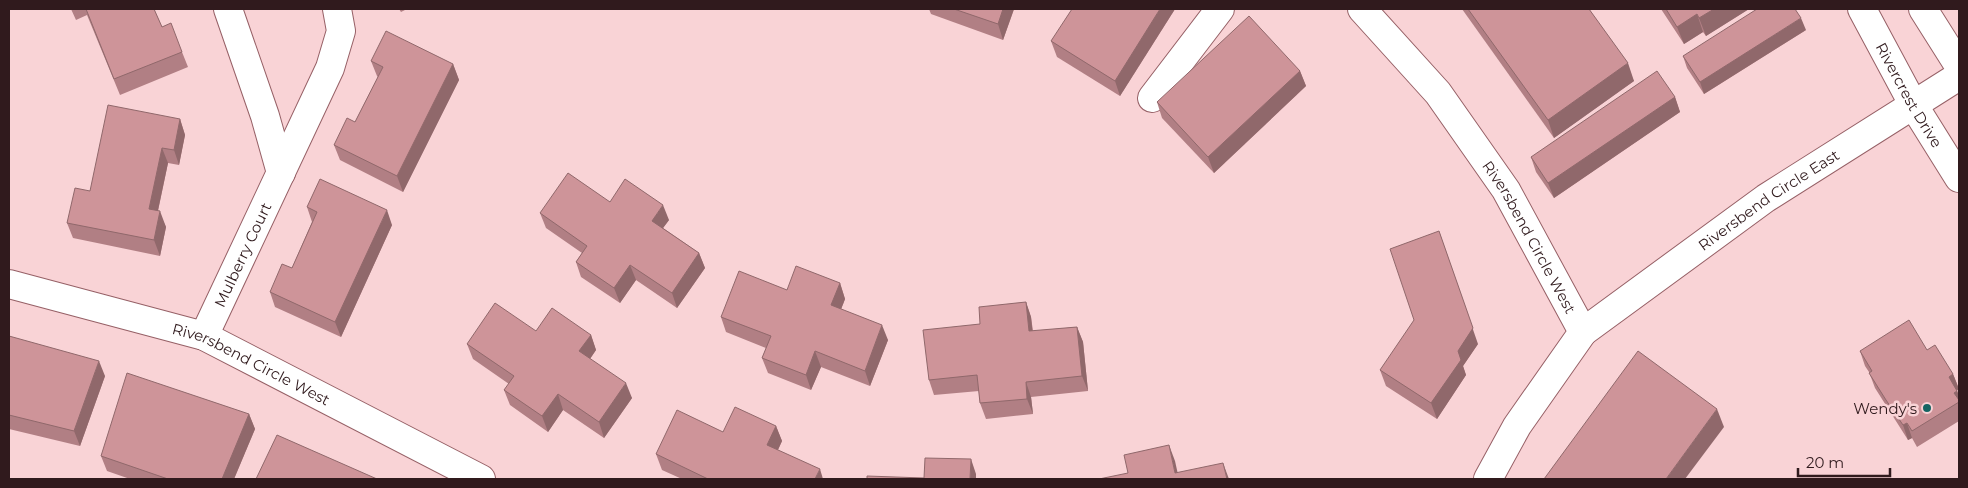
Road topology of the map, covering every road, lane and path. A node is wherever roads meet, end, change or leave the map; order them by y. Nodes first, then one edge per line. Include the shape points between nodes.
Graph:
1 (228, 9) edge
2 (337, 9) edge
3 (1220, 9) edge
4 (1362, 9) edge
5 (1862, 9) edge
6 (1923, 9) edge
7 (1959, 66) edge
8 (1959, 76) edge
9 (1152, 98) dead end
10 (1914, 106) junction
11 (281, 173) junction
12 (1959, 178) edge
13 (9, 284) edge
14 (1583, 332) junction
15 (204, 336) junction
16 (481, 479) edge
17 (1488, 479) edge

1 - 11 street
2 - 11 street, Mulberry Court via 341,31 330,68
3 - 9 street
4 - 14 street, Riversbend Circle West via 1438,93 1506,190
5 - 10 street, Rivercrest Drive
6 - 7 street
8 - 10 street, Riversbend Circle East
10 - 12 street, Rivercrest Drive
10 - 14 street, Riversbend Circle East via 1766,198
11 - 15 street, Mulberry Court
13 - 15 street, Riversbend Circle West
14 - 17 street, Riversbend Circle West via 1517,426
15 - 16 street, Riversbend Circle West

